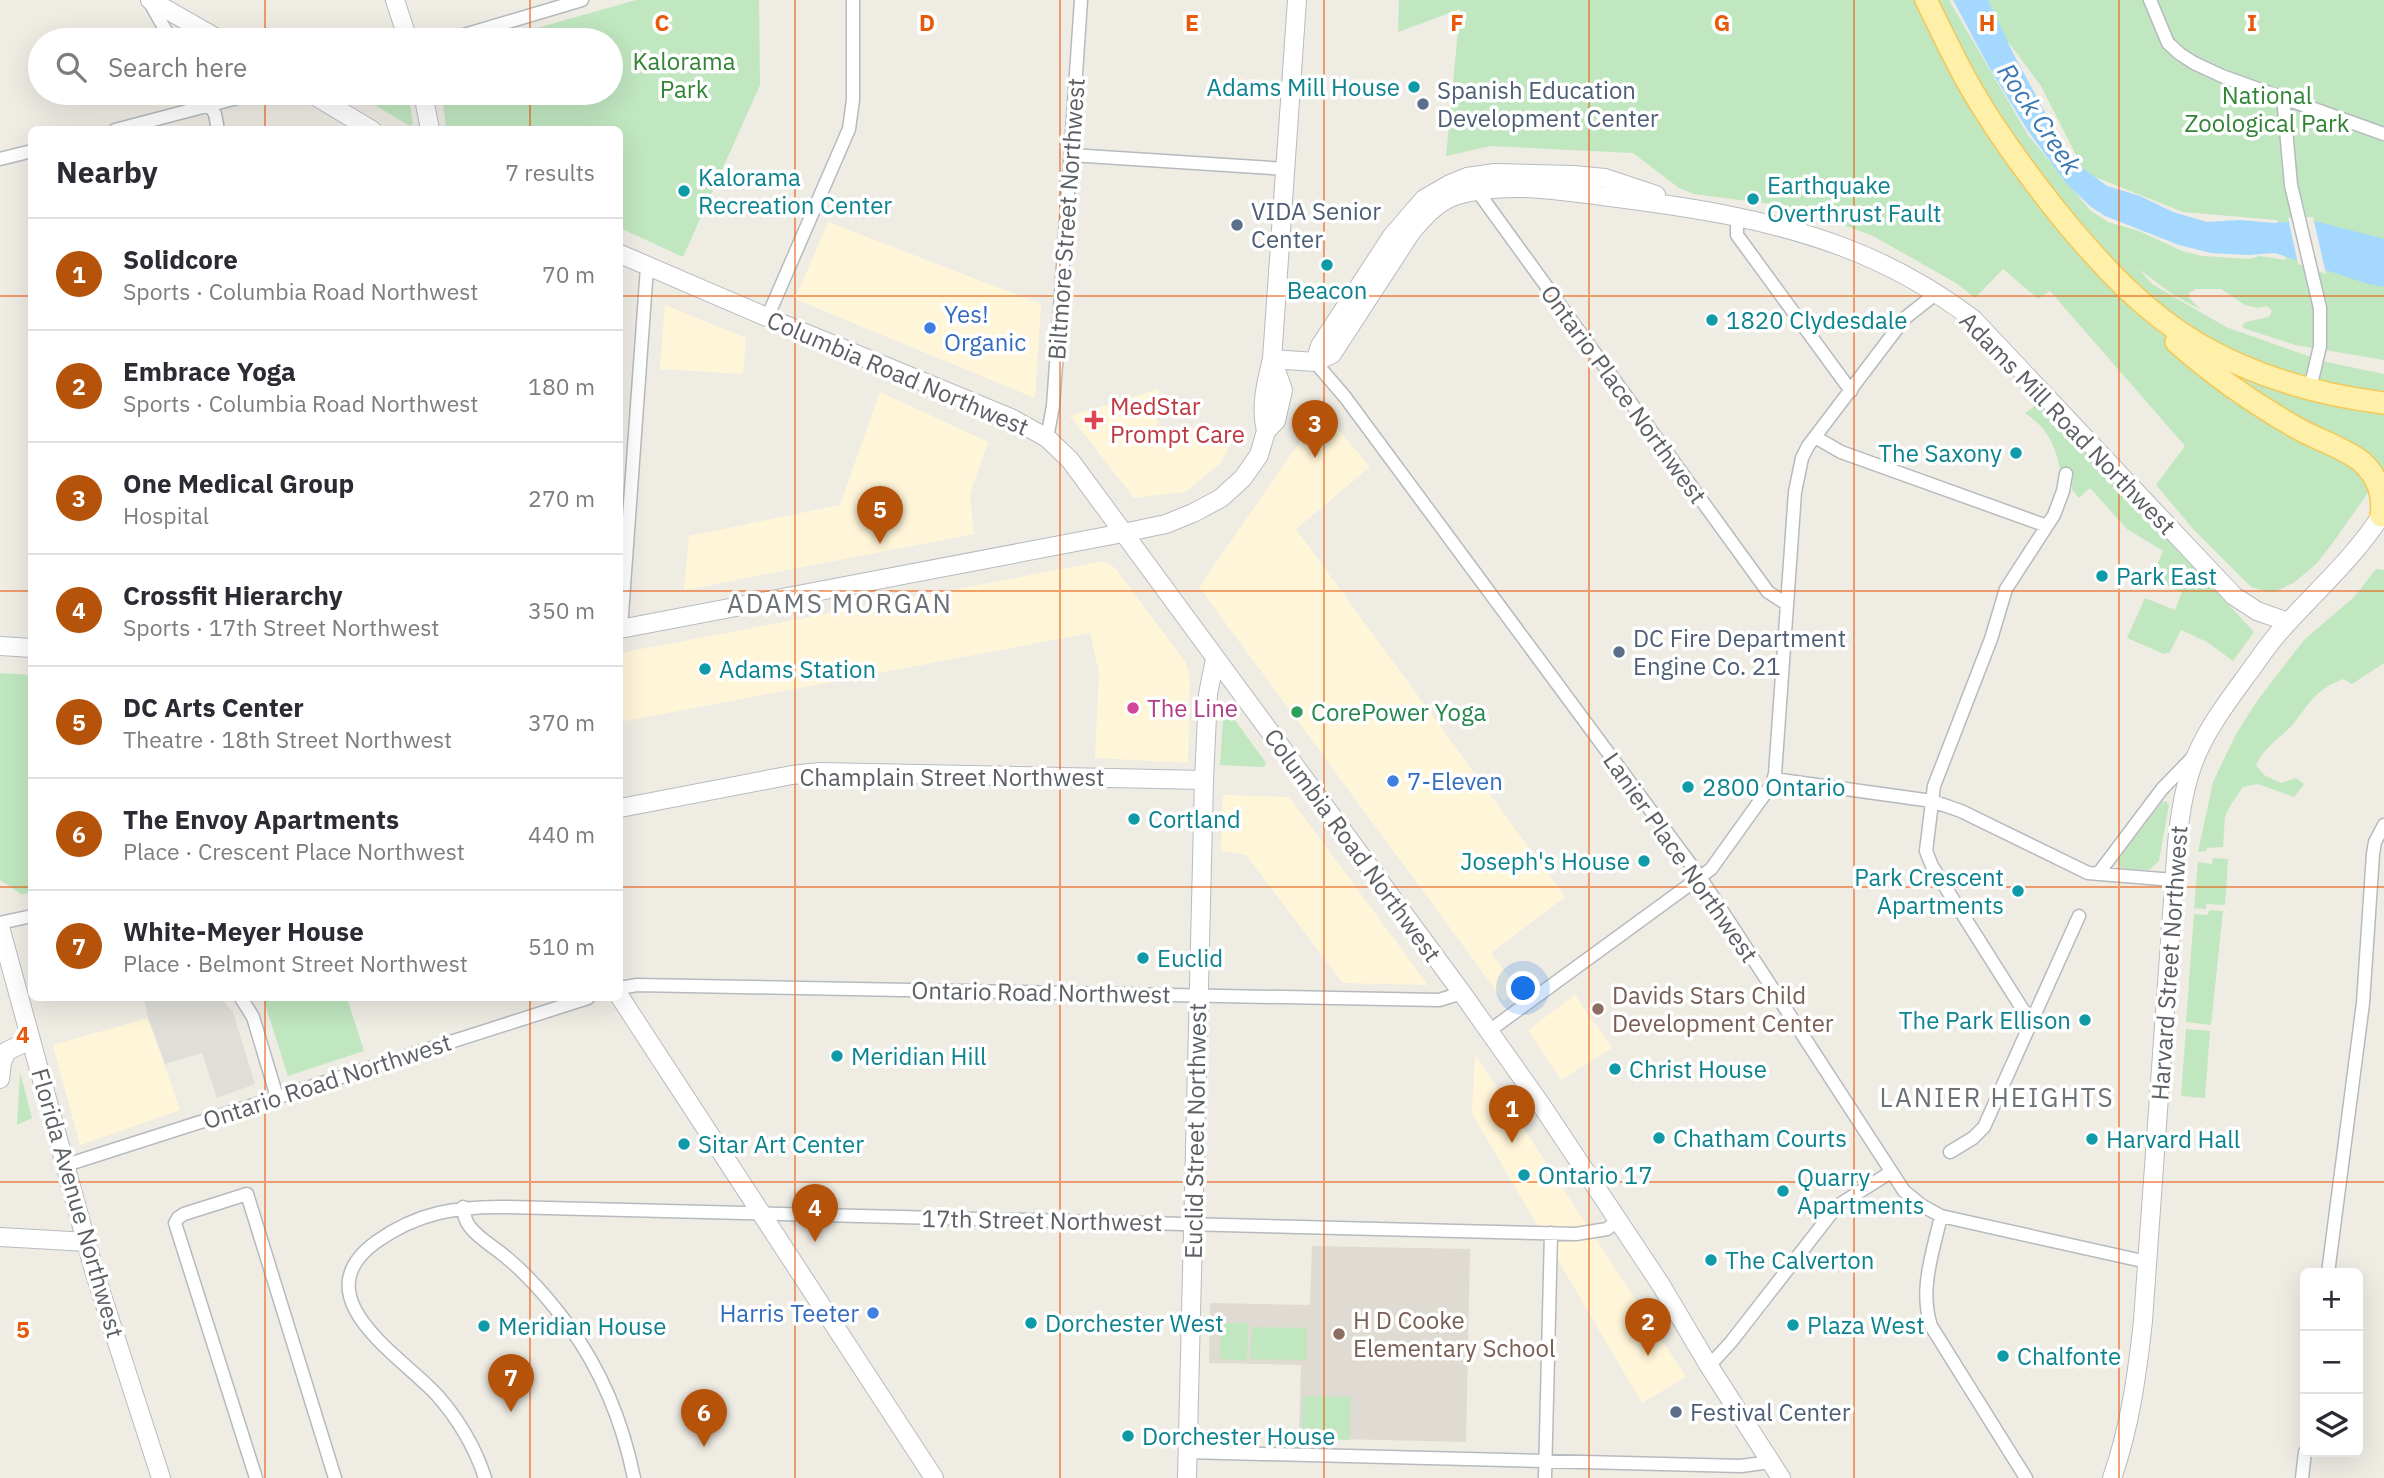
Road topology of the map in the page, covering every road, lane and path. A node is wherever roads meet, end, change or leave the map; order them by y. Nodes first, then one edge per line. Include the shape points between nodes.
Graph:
1 (149, 0) edge
2 (395, 0) edge
3 (582, 0) edge
4 (853, 0) edge
5 (1081, 0) edge
6 (1297, 0) edge
7 (1926, 0) edge
8 (2150, 0) edge
9 (164, 28) edge
10 (199, 28) edge
11 (404, 28) edge
12 (488, 28) edge
13 (2283, 96) junction
14 (188, 105) edge
15 (209, 105) edge
16 (330, 105) edge
17 (425, 105) edge
18 (127, 126) edge
19 (217, 126) edge
20 (365, 126) edge
21 (429, 126) edge
22 (2384, 134) edge
23 (28, 152) edge
24 (1071, 155) junction
25 (0, 159) edge
26 (1286, 169) junction
27 (1625, 184) junction
28 (1472, 185) junction
29 (1612, 197) junction
30 (1671, 204) junction
31 (1737, 218) junction
32 (623, 255) edge
33 (647, 267) junction
34 (1938, 292) junction
35 (2134, 297) junction
36 (767, 318) junction
37 (1272, 359) junction
38 (1315, 362) junction
39 (2310, 389) junction
40 (1851, 391) junction
41 (2384, 403) edge
42 (1815, 437) junction
43 (1046, 438) junction
44 (2361, 463) junction
45 (2384, 467) edge
46 (2066, 474) dead end
47 (2383, 514) edge
48 (2047, 526) junction
49 (1123, 533) junction
50 (623, 589) edge
51 (1787, 604) junction
52 (2288, 622) junction
53 (623, 628) edge
54 (0, 646) edge
55 (28, 648) edge
56 (1215, 659) junction
57 (2194, 756) junction
58 (1774, 779) junction
59 (1204, 780) junction
60 (1933, 801) junction
61 (623, 807) edge
62 (2384, 825) edge
63 (2098, 874) junction
64 (1700, 877) junction
65 (2174, 880) junction
66 (2079, 916) dead end
67 (28, 917) edge
68 (0, 925) edge
69 (623, 987) edge
70 (1462, 993) junction
71 (1198, 995) junction
72 (243, 1001) edge
73 (579, 1001) edge
74 (623, 1001) edge
75 (2031, 1021) junction
76 (1489, 1031) junction
77 (31, 1040) junction
78 (0, 1079) edge
79 (277, 1097) junction
80 (1950, 1152) dead end
81 (66, 1165) junction
82 (1891, 1172) junction
83 (463, 1207) junction
84 (762, 1214) junction
85 (1941, 1216) junction
86 (1618, 1220) junction
87 (1193, 1224) junction
88 (1551, 1233) junction
89 (0, 1237) edge
90 (87, 1242) junction
91 (2147, 1262) junction
92 (2329, 1268) edge
93 (1709, 1366) junction
94 (1187, 1452) junction
95 (2304, 1457) edge
96 (1545, 1461) junction
97 (1770, 1462) junction
98 (161, 1478) edge
99 (256, 1478) edge
100 (335, 1478) edge
101 (485, 1478) edge
102 (634, 1478) edge
103 (934, 1478) edge
104 (1186, 1478) edge
105 (1545, 1478) edge
106 (1781, 1478) edge
107 (2026, 1478) edge
108 (2112, 1478) edge
109 (2302, 1478) edge

1 - 9 street
1 - 10 street
2 - 11 street
3 - 12 street
4 - 36 street via 849,129
5 - 24 street, Biltmore Street Northwest
6 - 26 street
7 - 35 main road via 1972,89 2019,161 2086,247
8 - 13 street via 2168,43 2180,54 2210,71
13 - 22 street
13 - 39 street via 2291,185 2320,308 2320,346
14 - 18 street
15 - 19 street
16 - 20 street
17 - 21 street
23 - 25 street
24 - 26 street
24 - 43 street, Biltmore Street Northwest via 1053,406
26 - 37 street
27 - 28 street, Adams Mill Road Northwest via 1573,175 1504,173
27 - 29 street
27 - 30 street, Adams Mill Road Northwest
28 - 29 street, Adams Mill Road Northwest
28 - 38 street, Adams Mill Road Northwest via 1428,196 1392,236 1320,346
28 - 51 street, Ontario Place Northwest via 1768,592
29 - 30 street, Adams Mill Road Northwest
30 - 31 street, Adams Mill Road Northwest
31 - 34 street, Adams Mill Road Northwest via 1838,245
31 - 40 street via 1737,235
32 - 33 street, Columbia Road Northwest
33 - 36 street, Columbia Road Northwest
33 - 50 street
34 - 40 street via 1905,318
34 - 52 street, Adams Mill Road Northwest via 1973,318 2234,596
35 - 39 main road via 2213,352
35 - 44 main road via 2174,340 2235,389
36 - 43 street, Columbia Road Northwest via 1012,418
37 - 38 street
37 - 49 street via 1265,389 1266,431 1249,471 1221,498 1177,520
38 - 64 street, Lanier Place Northwest
39 - 41 main road
40 - 42 street
42 - 48 street via 1841,452
42 - 51 street via 1802,458 1795,492
43 - 49 street, Columbia Road Northwest via 1083,476
44 - 45 main road
44 - 47 main road via 2381,491
46 - 48 street via 2059,504
47 - 52 street, Harvard Street Northwest
48 - 60 street via 2006,589 1992,639 1934,786
49 - 53 street
49 - 56 street, Columbia Road Northwest
51 - 58 street
52 - 57 street, Harvard Street Northwest via 2216,717
54 - 55 street
56 - 59 street, Euclid Street Northwest via 1208,694
56 - 70 street, Columbia Road Northwest
57 - 63 street via 2162,789
57 - 65 street, Harvard Street Northwest via 2179,820
58 - 60 street
58 - 64 street via 1718,860
59 - 61 street, Champlain Street Northwest via 835,771
59 - 71 street, Euclid Street Northwest
60 - 63 street via 2082,871
60 - 75 street via 1927,856
62 - 92 street via 2373,854 2362,1003
63 - 65 street
64 - 76 street
64 - 82 street, Lanier Place Northwest
65 - 91 street, Harvard Street Northwest
66 - 75 street
67 - 68 street
68 - 77 street, Florida Avenue Northwest
69 - 71 street, Ontario Road Northwest
70 - 71 street, Ontario Road Northwest via 1438,1000
70 - 76 street, Columbia Road Northwest
71 - 87 street, Euclid Street Northwest
72 - 79 street via 253,1017
73 - 79 street, Ontario Road Northwest
74 - 84 street
75 - 80 street via 1983,1128
76 - 86 street, Columbia Road Northwest
77 - 78 street via 7,1051
77 - 81 street, Florida Avenue Northwest
79 - 81 street, Ontario Road Northwest
81 - 90 street, Florida Avenue Northwest
82 - 85 street, Lanier Place Northwest via 1909,1196
82 - 93 street via 1837,1206
83 - 84 street, 17th Street Northwest
83 - 101 street, 17th Street Northwest via 421,1218 381,1239 358,1258 348,1287 353,1306 369,1330 449,1410 468,1438
83 - 102 street via 465,1221 473,1231 523,1273 580,1343 612,1404
84 - 87 street, 17th Street Northwest
84 - 103 street
85 - 91 street, Lanier Place Northwest
85 - 107 street via 1926,1286 1931,1326
86 - 88 street, 17th Street Northwest via 1592,1233
86 - 93 street, Columbia Road Northwest
87 - 88 street, 17th Street Northwest
87 - 94 street, Euclid Street Northwest
88 - 96 street
89 - 90 street
90 - 98 street, Florida Avenue Northwest
91 - 108 street, Harvard Street Northwest via 2138,1372
93 - 97 street, Columbia Road Northwest
94 - 96 street
94 - 104 street, Euclid Street Northwest
95 - 109 street
96 - 97 street via 1741,1466
96 - 105 street
97 - 106 street, Columbia Road Northwest
99 - 100 street via 175,1223 184,1214 247,1194

